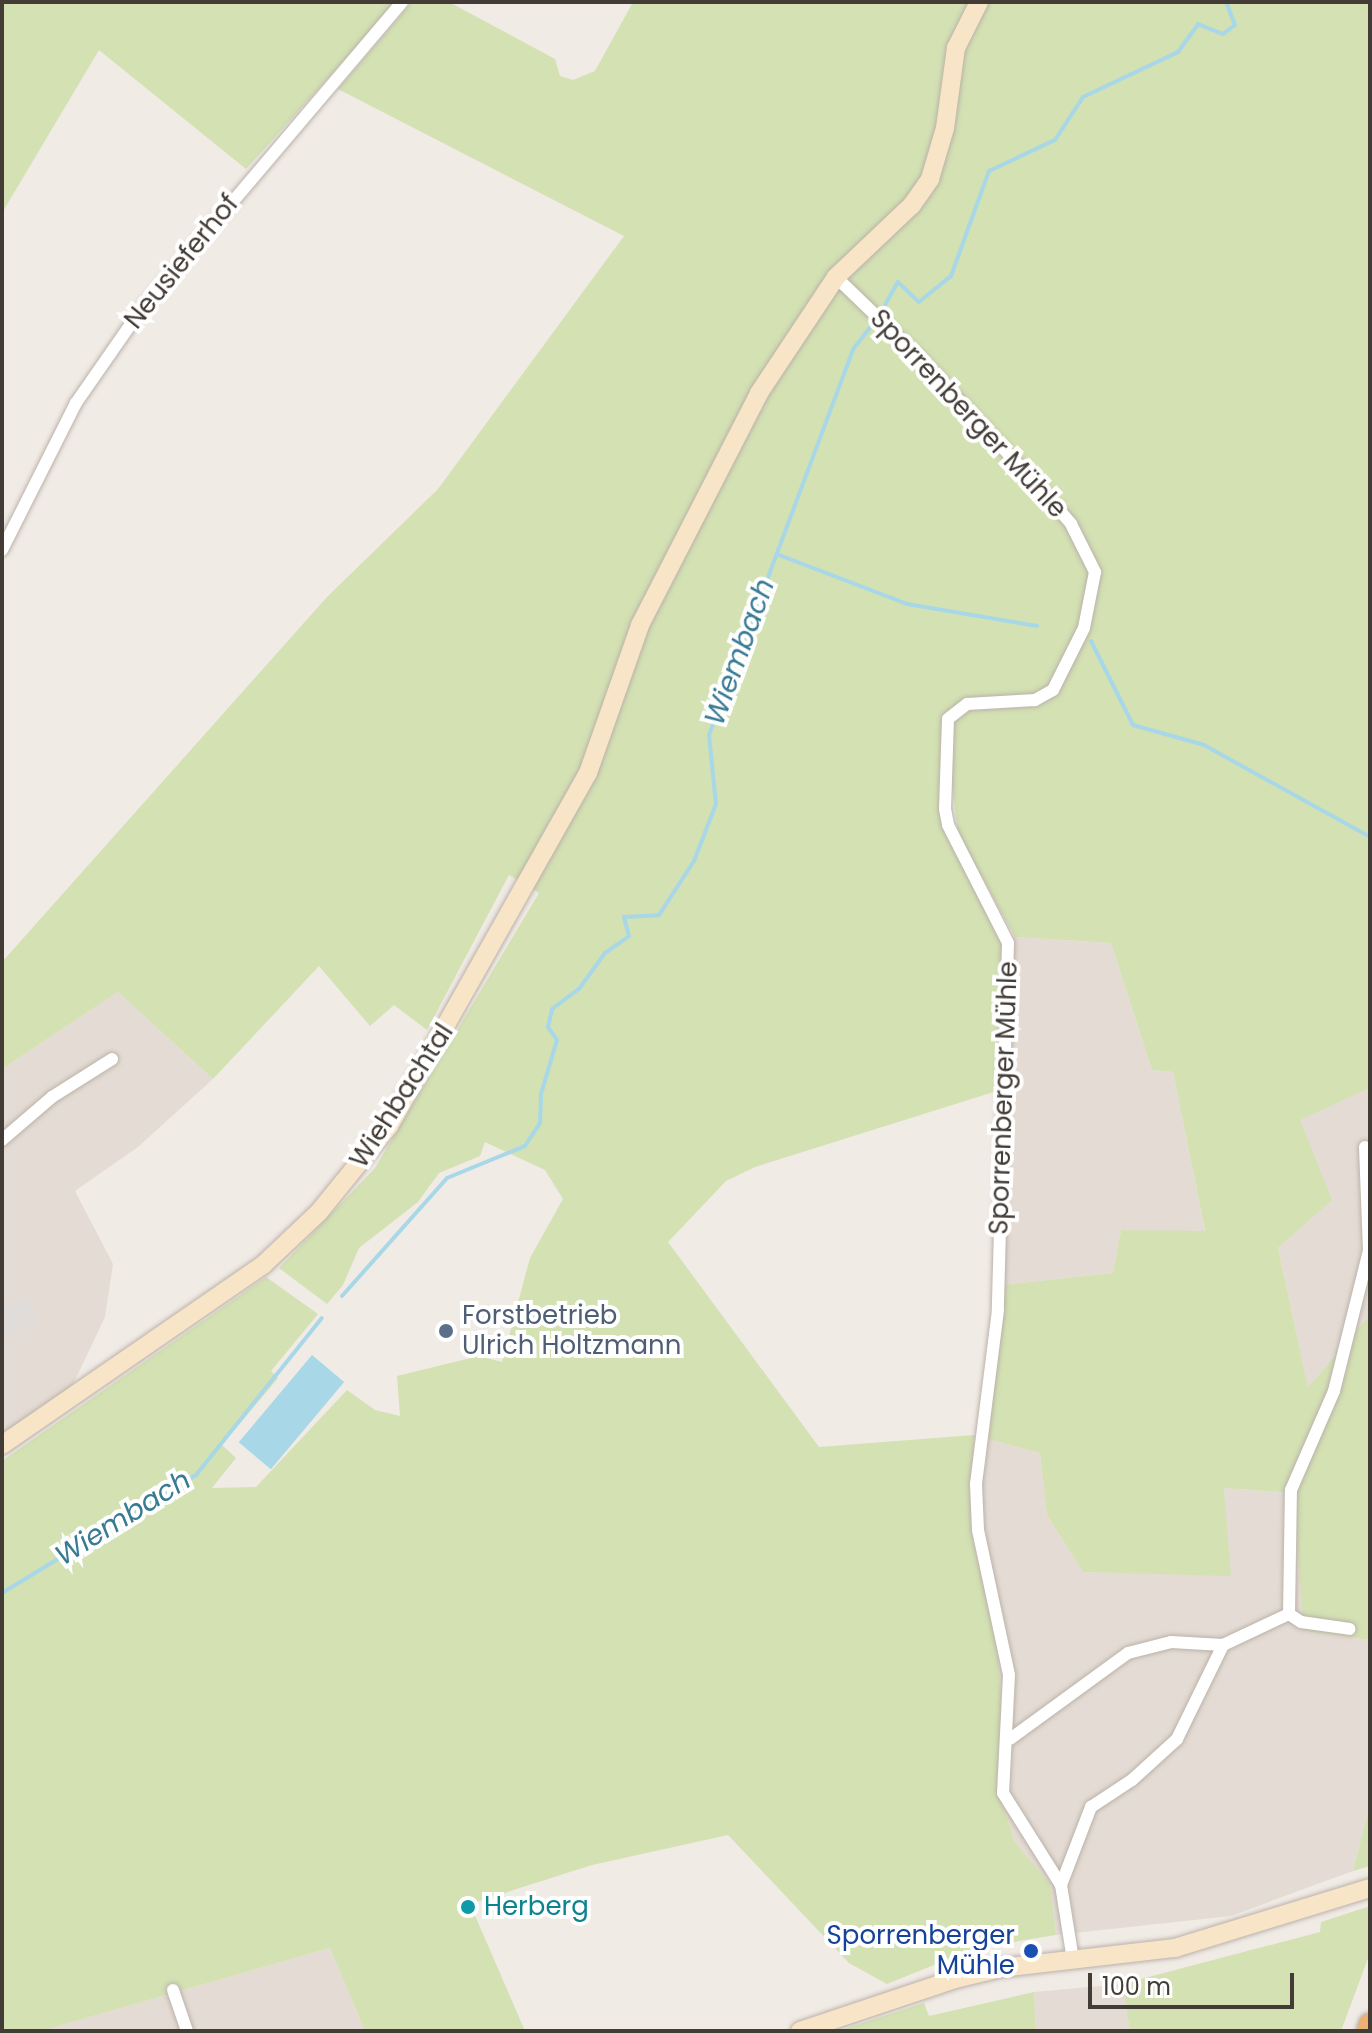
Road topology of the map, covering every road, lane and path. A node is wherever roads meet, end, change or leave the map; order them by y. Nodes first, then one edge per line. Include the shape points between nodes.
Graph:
1 (402, 2) edge
2 (979, 2) edge
3 (836, 277) junction
4 (2, 550) edge
5 (112, 1059) dead end
6 (2, 1140) edge
7 (1365, 1147) dead end
8 (2, 1445) edge
9 (1289, 1614) junction
10 (1350, 1629) dead end
11 (1223, 1645) junction
12 (1010, 1739) junction
13 (1061, 1885) junction
14 (1370, 1888) edge
15 (1073, 1960) junction
16 (173, 1990) dead end
17 (1370, 2024) edge
18 (187, 2031) edge
19 (800, 2031) edge
20 (1368, 2031) edge

1 - 4 street, Neusieferhof via 131,323 76,403
2 - 3 main road, Wiehbachtal via 956,48 943,141 930,179 912,205
3 - 8 main road, Wiehbachtal via 776,364 697,508 640,625 588,773 409,1095 319,1212 226,1294
3 - 12 street, Sporrenberger Mühle via 921,359 1047,496 1071,524 1095,572 1084,628 1053,690 1035,700 967,704 952,714 946,730 946,819 1008,943 998,1310 976,1497 1008,1664
5 - 6 street via 52,1097
7 - 9 street via 1369,1251 1334,1391 1291,1490
9 - 10 street via 1301,1622
9 - 11 street
11 - 12 street via 1171,1642 1128,1653
11 - 13 street, Sporrenberger Mühle via 1186,1728 1132,1780 1086,1814
12 - 13 street, Sporrenberger Mühle via 1003,1793
13 - 15 street, Sporrenberger Mühle
14 - 15 main road via 1175,1948
15 - 19 main road via 955,1979
16 - 18 street
17 - 20 highway

